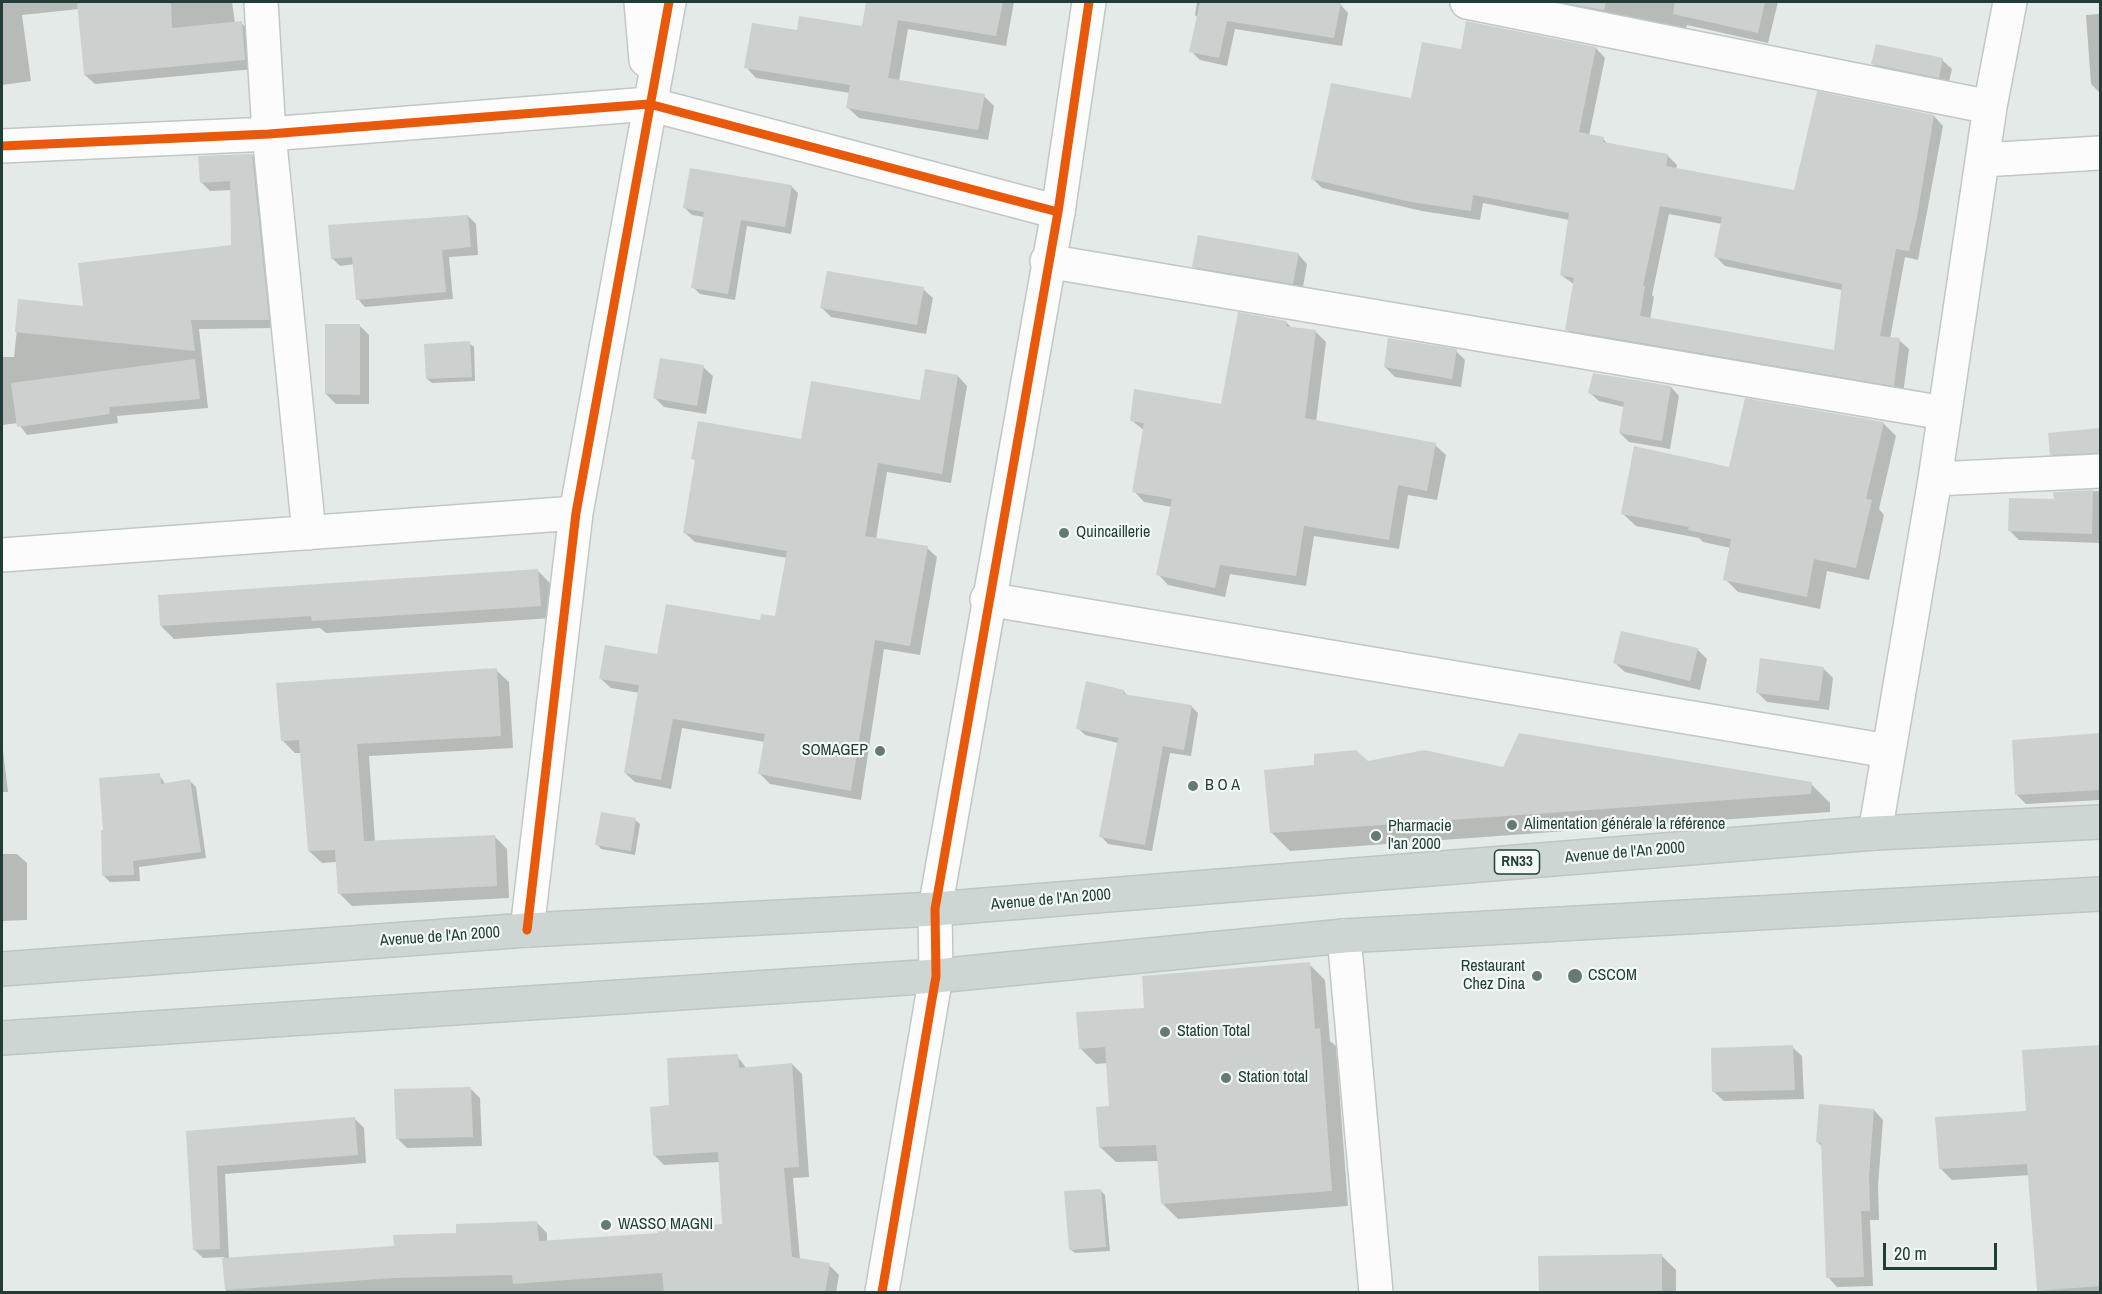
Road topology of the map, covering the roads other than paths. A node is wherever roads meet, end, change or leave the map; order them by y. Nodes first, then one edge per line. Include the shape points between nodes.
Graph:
1 (261, 2) edge
2 (641, 2) edge
3 (669, 2) edge
4 (1089, 2) edge
5 (1467, 2) edge
6 (2010, 2) edge
7 (649, 104) junction
8 (1990, 107) junction
9 (269, 134) junction
10 (2, 146) edge
11 (2100, 153) edge
12 (1982, 160) junction
13 (1058, 212) junction
14 (1047, 261) junction
15 (1944, 414) junction
16 (2100, 471) edge
17 (1935, 478) junction
18 (576, 513) junction
19 (309, 533) junction
20 (2, 555) edge
21 (987, 599) junction
22 (1888, 751) junction
23 (2100, 822) edge
24 (1875, 833) junction
25 (2100, 894) edge
26 (935, 909) junction
27 (527, 930) junction
28 (1344, 936) junction
29 (2, 969) edge
30 (936, 975) junction
31 (2, 1038) edge
32 (882, 1293) edge
33 (1376, 1293) edge

1 - 9 street
2 - 7 street
3 - 7 street
4 - 13 street
5 - 8 street
6 - 8 street
7 - 9 street
7 - 13 street
7 - 18 street
8 - 12 street
9 - 10 street
9 - 19 street
11 - 12 street
12 - 15 street
13 - 14 street
14 - 15 street
14 - 21 street
15 - 17 street
16 - 17 street
17 - 22 street
18 - 19 street
18 - 27 street
19 - 20 street
21 - 22 street
21 - 26 street
22 - 24 street
23 - 24 main road, Avenue de l'An 2000 / RN33
24 - 26 main road, Avenue de l'An 2000 / RN33
25 - 28 main road
26 - 27 main road, Avenue de l'An 2000
26 - 30 street
27 - 29 main road, Avenue de l'An 2000
28 - 30 main road
28 - 33 street
30 - 31 main road
30 - 32 street

